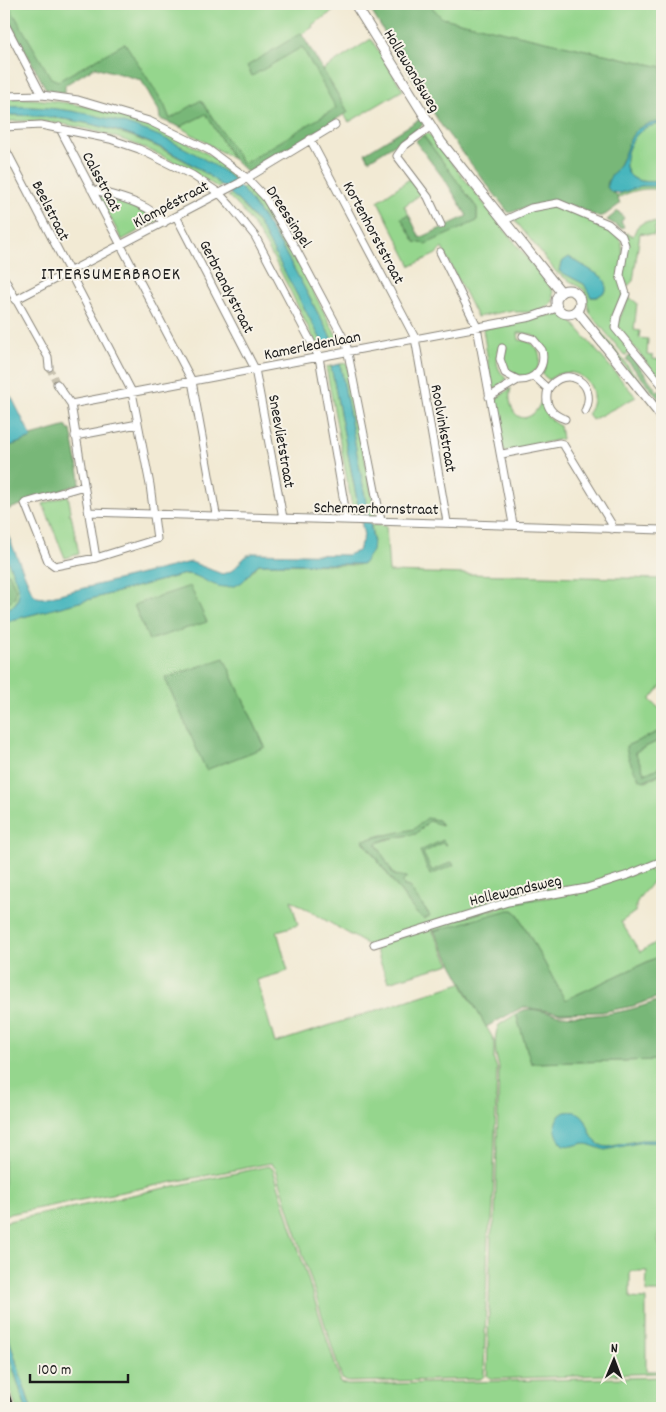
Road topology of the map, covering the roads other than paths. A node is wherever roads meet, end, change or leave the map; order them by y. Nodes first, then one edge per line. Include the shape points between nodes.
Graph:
1 (355, 4) edge
2 (4, 22) edge
3 (42, 94) junction
4 (4, 96) edge
5 (335, 125) dead end
6 (4, 126) edge
7 (430, 126) junction
8 (59, 128) junction
9 (310, 139) junction
10 (4, 146) edge
11 (247, 178) junction
12 (91, 189) junction
13 (222, 191) junction
14 (176, 216) junction
15 (503, 221) junction
16 (164, 223) junction
17 (441, 225) dead end
18 (121, 245) junction
19 (440, 252) dead end
20 (68, 272) junction
21 (4, 278) edge
22 (561, 292) junction
23 (16, 300) junction
24 (557, 308) junction
25 (577, 311) junction
26 (477, 326) junction
27 (523, 336) dead end
28 (415, 338) junction
29 (502, 348) dead end
30 (347, 351) junction
31 (319, 357) junction
32 (49, 367) tunnel mouth
33 (255, 368) junction
34 (534, 376) junction
35 (192, 380) junction
36 (518, 380) junction
37 (56, 384) tunnel mouth
38 (662, 385) edge
39 (548, 389) junction
40 (132, 392) junction
41 (489, 397) junction
42 (71, 404) junction
43 (585, 411) dead end
44 (662, 417) edge
45 (565, 419) dead end
46 (138, 424) junction
47 (75, 436) junction
48 (502, 454) junction
49 (84, 486) junction
50 (89, 512) junction
51 (216, 514) junction
52 (155, 515) junction
53 (283, 518) junction
54 (347, 520) junction
55 (377, 521) junction
56 (447, 522) junction
57 (513, 524) junction
58 (612, 529) junction
59 (662, 530) edge
60 (96, 558) junction
61 (662, 861) edge
62 (374, 944) dead end

1 - 7 main road, Hollewandsweg
2 - 3 street
3 - 4 street, Dreessingel
3 - 11 street, Dreessingel via 99,105 149,121 193,140
5 - 9 street, Klompéstraat
6 - 8 street via 21,124
7 - 15 main road, Hollewandsweg via 456,164
7 - 17 street, Hollewandsweg via 396,156 428,197
8 - 12 street, Calsstraat
8 - 13 street via 139,149
9 - 11 street, Klompéstraat
9 - 28 street, Kortenhorststraat
10 - 20 street, Beelstraat
11 - 13 street, Klompéstraat
11 - 30 street, Dreessingel via 265,197 284,228 346,343
12 - 16 street via 123,198 160,217
12 - 18 street, Calsstraat
13 - 14 street, Klompéstraat
13 - 31 street via 254,236
14 - 16 street, Klompéstraat
14 - 33 street, Gerbrandystraat
15 - 22 main road, Hollewandsweg
15 - 38 street via 531,208 558,203 604,222 618,233 625,245 620,275 626,294 615,328
16 - 18 street, Klompéstraat
18 - 20 street, Klompéstraat
18 - 35 street, Calsstraat
19 - 26 street
20 - 23 street, Klompéstraat
20 - 40 street, Beelstraat
21 - 23 street
22 - 24 main road via 556,299
22 - 25 main road via 570,290 578,294 581,303
23 - 32 street via 48,357
24 - 25 main road via 566,314
24 - 26 street, Kamerledenlaan via 531,317
25 - 44 main road
26 - 28 street, Kamerledenlaan
26 - 41 street
27 - 34 street via 537,343 543,355 542,367
28 - 30 street, Kamerledenlaan
28 - 56 street, Roolvinkstraat
29 - 36 street via 502,369
30 - 31 street, Kamerledenlaan
30 - 55 street, Dreessingel
31 - 33 street, Kamerledenlaan
31 - 54 street
33 - 35 street, Kamerledenlaan
33 - 53 street, Sneevlietstraat
34 - 36 street
34 - 39 street
35 - 40 street, Kamerledenlaan
35 - 51 street, Calsstraat
36 - 41 street
37 - 42 street
39 - 43 street via 561,378 579,380 589,396
39 - 45 street via 549,408
40 - 42 street, Kamerledenlaan
40 - 46 street, Beelstraat
41 - 48 street
42 - 47 street
46 - 47 street
46 - 52 street, Beelstraat
47 - 49 street
48 - 57 street
48 - 58 street via 563,444
49 - 50 street
49 - 60 street via 24,503 48,561 54,566
50 - 52 street, Schermerhornstraat
50 - 60 street
51 - 52 street, Schermerhornstraat
51 - 53 street, Schermerhornstraat
52 - 60 street, Beelstraat via 157,538
53 - 54 street, Schermerhornstraat
54 - 55 street, Schermerhornstraat
55 - 56 street, Schermerhornstraat
56 - 57 street, Schermerhornstraat
57 - 58 street, Schermerhornstraat
58 - 59 street, Schermerhornstraat
61 - 62 street, Hollewandsweg via 587,888 508,902

